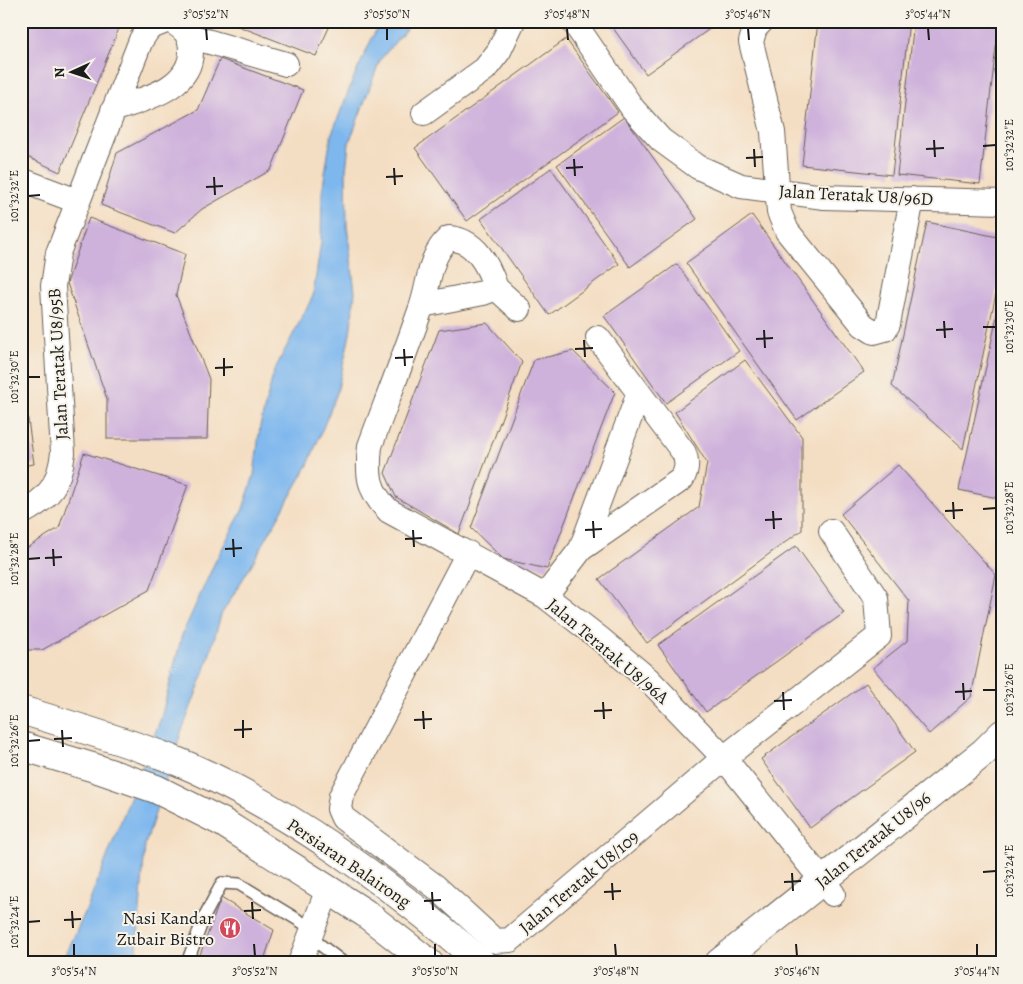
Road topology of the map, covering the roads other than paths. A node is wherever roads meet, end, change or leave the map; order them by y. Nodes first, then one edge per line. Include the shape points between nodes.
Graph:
1 (168, 21) edge
2 (513, 21) edge
3 (573, 21) edge
4 (762, 21) edge
5 (189, 36) junction
6 (286, 64) dead end
7 (113, 110) junction
8 (424, 113) dead end
9 (21, 180) edge
10 (778, 193) junction
11 (912, 199) junction
12 (78, 201) junction
13 (1002, 202) edge
14 (496, 288) junction
15 (422, 305) junction
16 (519, 310) dead end
17 (598, 338) dead end
18 (639, 393) junction
19 (21, 513) edge
20 (831, 531) dead end
21 (581, 549) junction
22 (468, 553) junction
23 (545, 596) junction
24 (21, 710) edge
25 (1002, 734) edge
26 (21, 746) edge
27 (724, 758) junction
28 (1002, 761) edge
29 (828, 888) junction
30 (328, 889) junction
31 (311, 933) junction
32 (187, 963) edge
33 (300, 963) edge
34 (344, 963) edge
35 (429, 963) edge
36 (482, 963) edge
37 (719, 963) edge
38 (746, 963) edge

1 - 5 street, Jalan Teratak U8/95B via 181,27
1 - 7 street, Jalan Teratak U8/95B via 149,28 141,40
2 - 8 street via 499,51 485,70
3 - 10 street, Jalan Teratak U8/96D via 633,109 661,140 698,167 741,186
4 - 10 street via 751,42 773,132
5 - 6 street, Jalan Teratak U8/95B
5 - 7 street via 191,56 185,74 161,92
7 - 12 street, Jalan Teratak U8/95B
9 - 12 street
10 - 11 street, Jalan Teratak U8/96D
10 - 11 street via 779,212 787,231 863,325 874,332 885,329 888,324
11 - 13 street, Jalan Teratak U8/96D
12 - 19 street, Jalan Teratak U8/95B via 58,253 53,286 63,453 61,467 52,489 40,503
14 - 15 street
14 - 15 street, Jalan Teratak U8/96A via 480,255 462,240 449,238 436,252
14 - 16 street, Jalan Teratak U8/96A
15 - 22 street, Jalan Teratak U8/96A via 370,446 368,468 372,489 390,511
17 - 18 street
18 - 21 street
18 - 21 street via 684,453 686,472 682,479
20 - 27 street, Jalan Teratak U8/109 via 876,598 879,636
21 - 23 street
22 - 23 street, Jalan Teratak U8/96A
22 - 27 street, Jalan Teratak U8/109 via 341,796 339,809 343,818 436,887 494,941 510,940
23 - 27 street, Jalan Teratak U8/96A via 649,680
24 - 36 street, Persiaran Balairong via 170,759 235,790 298,826 391,890
25 - 29 street, Jalan Teratak U8/96
26 - 30 street via 156,789 222,822
27 - 29 street, Jalan Teratak U8/96A
28 - 29 street, Jalan Teratak U8/96
29 - 37 street, Jalan Teratak U8/96
29 - 38 street, Jalan Teratak U8/96
30 - 31 street
30 - 35 street via 365,913
31 - 32 lane via 239,884 222,883 204,917
31 - 33 street
31 - 34 lane

